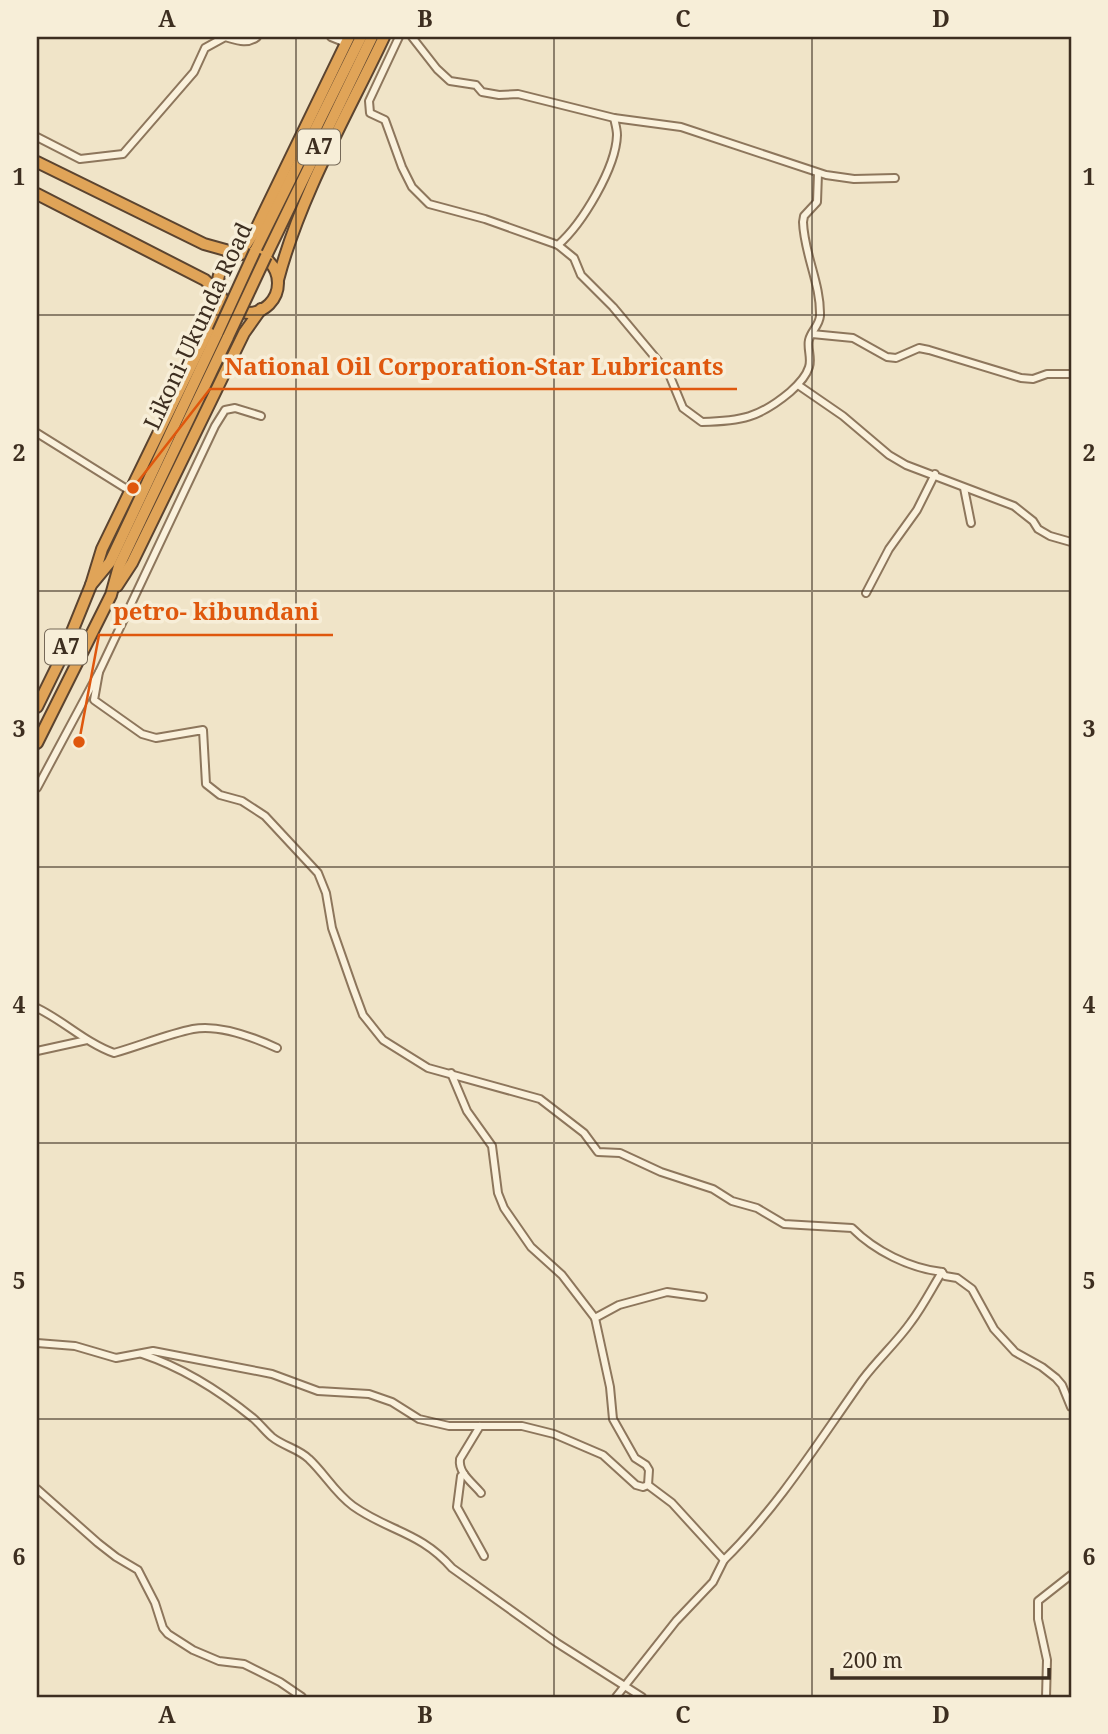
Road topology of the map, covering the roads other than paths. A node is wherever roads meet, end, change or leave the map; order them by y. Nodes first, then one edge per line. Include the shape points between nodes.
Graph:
1 (257, 37) edge
2 (331, 37) edge
3 (361, 37) edge
4 (372, 37) edge
5 (384, 37) edge
6 (398, 37) edge
7 (412, 37) edge
8 (347, 40) edge
9 (614, 118) junction
10 (37, 137) edge
11 (37, 162) edge
12 (818, 173) junction
13 (895, 178) dead end
14 (37, 194) edge
15 (558, 246) junction
16 (240, 254) junction
17 (278, 280) junction
18 (221, 296) junction
19 (261, 309) junction
20 (812, 334) junction
21 (1071, 374) edge
22 (798, 385) junction
23 (261, 416) dead end
24 (37, 433) edge
25 (935, 474) junction
26 (964, 488) junction
27 (130, 492) junction
28 (971, 523) dead end
29 (1071, 542) edge
30 (114, 564) junction
31 (91, 585) junction
32 (866, 593) dead end
33 (111, 595) junction
34 (99, 672) junction
35 (37, 708) edge
36 (37, 743) edge
37 (37, 788) edge
38 (37, 1008) edge
39 (88, 1040) junction
40 (277, 1048) dead end
41 (37, 1051) edge
42 (451, 1073) junction
43 (942, 1272) junction
44 (703, 1297) dead end
45 (595, 1318) junction
46 (37, 1343) edge
47 (140, 1354) junction
48 (1071, 1407) edge
49 (480, 1426) junction
50 (464, 1474) junction
51 (648, 1485) junction
52 (37, 1489) edge
53 (481, 1493) dead end
54 (484, 1556) dead end
55 (724, 1560) junction
56 (1071, 1575) edge
57 (625, 1685) junction
58 (302, 1697) edge
59 (616, 1697) edge
60 (642, 1697) edge
61 (1046, 1697) edge

1 - 10 street via 244,42 225,37 205,48 194,72 123,155 80,159
2 - 8 street
3 - 30 highway, Likoni-Ukunda Road / A7, bridge via 255,251
4 - 30 highway, Likoni-Ukunda Road / A7, bridge
5 - 17 highway via 303,208
6 - 15 street via 369,101 370,113 385,120 412,187 429,204
7 - 9 street via 450,81 476,85 482,92 519,94
8 - 16 highway
9 - 12 street via 681,127
9 - 15 street via 617,135 592,204
11 - 16 highway via 204,244
12 - 13 street via 855,179
12 - 20 street via 817,202 803,222 820,316
14 - 18 highway via 205,280
15 - 22 street via 574,258 581,275 669,374 683,408 702,422 754,417
16 - 17 highway via 268,260
16 - 18 highway via 225,263 220,273
17 - 19 highway via 274,298
18 - 19 highway via 239,311
18 - 27 highway
19 - 33 highway via 244,333 132,563
20 - 21 street via 849,337 887,357 919,348 929,350 1021,378
20 - 22 street via 808,369
22 - 25 street via 889,455
23 - 34 street via 235,408 225,410
24 - 27 street
25 - 26 street
25 - 32 street
26 - 28 street
26 - 29 street via 1014,506 1038,530
27 - 31 highway via 102,549
30 - 31 highway, Likoni-Ukunda Road / A7
30 - 33 highway, Likoni-Ukunda Road / A7
31 - 35 highway, Likoni-Ukunda Road / A7
33 - 36 highway, Likoni-Ukunda Road / A7
34 - 37 street
34 - 42 street via 94,700 142,734 156,738 203,730 206,784 265,816 323,881 332,928 363,1015 392,1046 428,1068
38 - 39 street
39 - 40 street via 114,1053 198,1029 223,1030
39 - 41 street
42 - 43 street via 540,1099 584,1133 598,1152 620,1153 713,1189 784,1224 852,1228 867,1244 924,1270
42 - 45 street via 467,1111 492,1146 504,1208 531,1247 562,1276
43 - 48 street via 972,1289 993,1329 1015,1352 1056,1378
43 - 55 street via 911,1322 827,1433
44 - 45 street via 667,1292 620,1305
45 - 51 street via 613,1419 635,1458 649,1470
46 - 47 street via 75,1346 116,1359
47 - 49 street via 153,1351 272,1374 318,1391 369,1394 419,1419 449,1426
47 - 57 street via 196,1378 254,1418 273,1438 308,1457 353,1506 418,1538 557,1643
49 - 50 street via 460,1459
49 - 51 street via 522,1426 554,1434 603,1455 636,1485
50 - 53 street
50 - 54 street via 457,1507
51 - 55 street via 672,1503
52 - 58 street via 98,1544 138,1570 167,1634 219,1661 244,1664
55 - 57 street via 713,1582
56 - 61 street via 1038,1601 1047,1660
57 - 59 street
57 - 60 street

